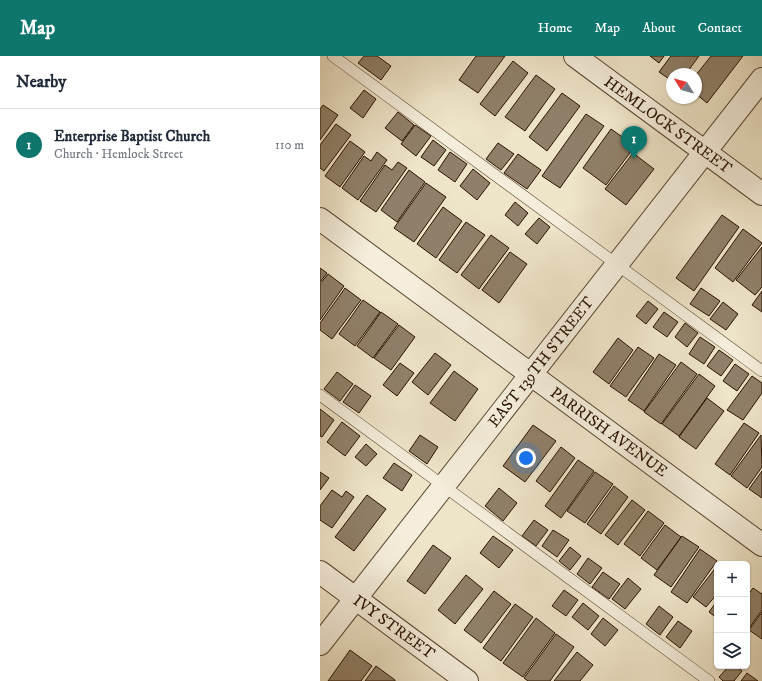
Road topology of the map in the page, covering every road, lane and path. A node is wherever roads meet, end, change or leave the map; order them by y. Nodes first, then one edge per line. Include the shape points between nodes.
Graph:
1 (333, 56) edge
2 (575, 56) edge
3 (762, 79) edge
4 (705, 152) junction
5 (762, 194) edge
6 (320, 219) edge
7 (617, 264) junction
8 (762, 371) edge
9 (531, 375) junction
10 (320, 395) edge
11 (444, 486) junction
12 (762, 544) edge
13 (320, 572) edge
14 (356, 599) junction
15 (320, 644) edge
16 (467, 681) edge
17 (709, 681) edge

1 - 7 lane
2 - 4 street, HEMLOCK STREET
3 - 4 street, EAST 139TH STREET
4 - 5 street, HEMLOCK STREET
4 - 7 street, EAST 139TH STREET
6 - 9 street, PARRISH AVENUE
7 - 8 lane
7 - 9 street, EAST 139TH STREET
9 - 11 street, EAST 139TH STREET
9 - 12 street, PARRISH AVENUE
10 - 11 lane
11 - 14 street, EAST 139TH STREET
11 - 17 lane
13 - 14 street, IVY STREET
14 - 15 street, EAST 139TH STREET
14 - 16 street, IVY STREET

